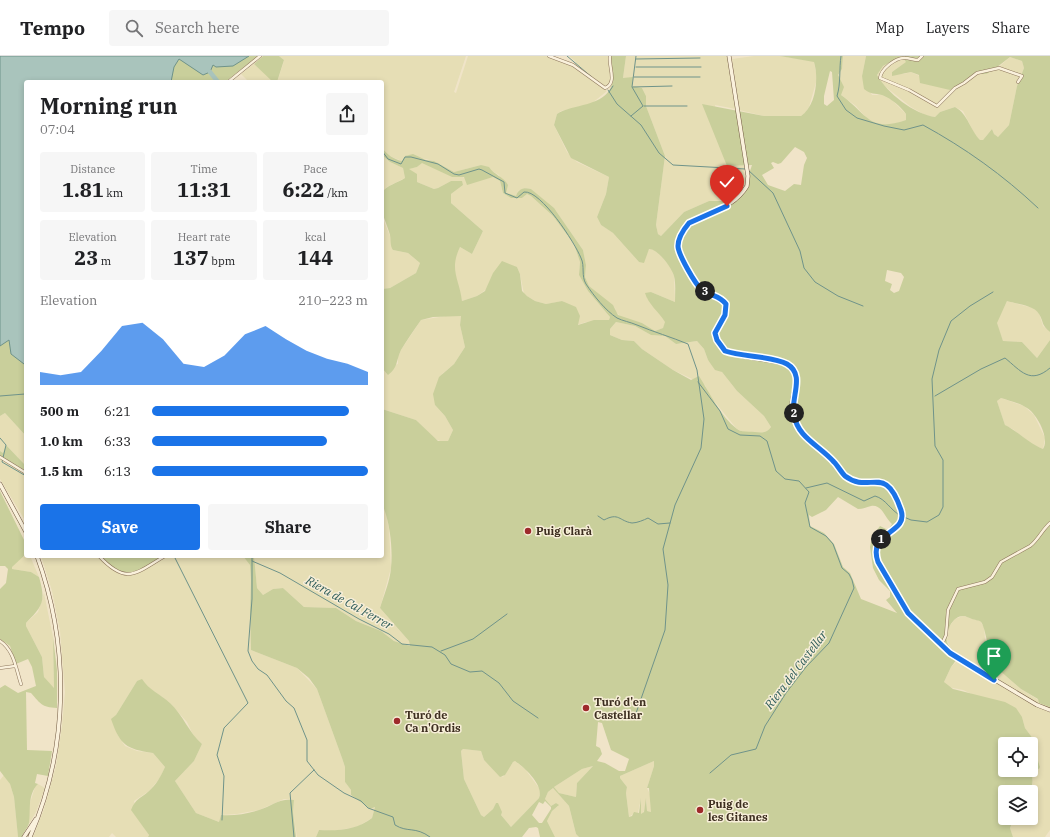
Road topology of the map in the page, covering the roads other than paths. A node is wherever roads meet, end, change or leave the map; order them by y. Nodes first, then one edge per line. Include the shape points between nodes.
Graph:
1 (260, 56) edge
2 (549, 56) edge
3 (610, 56) edge
4 (729, 56) edge
5 (922, 56) edge
6 (230, 80) edge
7 (1018, 82) dead end
8 (0, 457) edge
9 (24, 471) edge
10 (0, 484) edge
11 (1050, 523) edge
12 (24, 528) edge
13 (37, 558) edge
14 (101, 558) edge
15 (162, 558) edge
16 (0, 641) edge
17 (942, 644) junction
18 (16, 666) junction
19 (0, 668) edge
20 (21, 684) dead end
21 (1050, 710) edge
22 (38, 817) junction
23 (24, 837) edge
24 (30, 837) edge

1 - 6 street
2 - 3 street via 573,64 605,88 612,81
4 - 17 main road via 748,176 747,186 727,206 689,223 681,236 679,252 699,287 718,296 726,304 725,315 715,333 721,347 730,352 787,364 797,376 792,404 799,430 833,461 845,476 858,481 883,482 890,488 898,501 902,519 896,528 879,541 875,549 876,555 893,590 908,613
5 - 7 street via 918,60 902,58 884,69 880,78 909,90 937,106 955,88 977,72 999,68 1022,76
8 - 9 street
10 - 12 main road
11 - 17 street via 1034,543 1001,562 990,579 958,589 948,610 946,635
13 - 22 main road via 56,626 61,689 54,759
14 - 15 street via 115,570 134,574
16 - 18 street via 9,648
17 - 21 main road via 950,653 968,664
18 - 19 street
18 - 20 street
22 - 23 main road
22 - 24 main road

